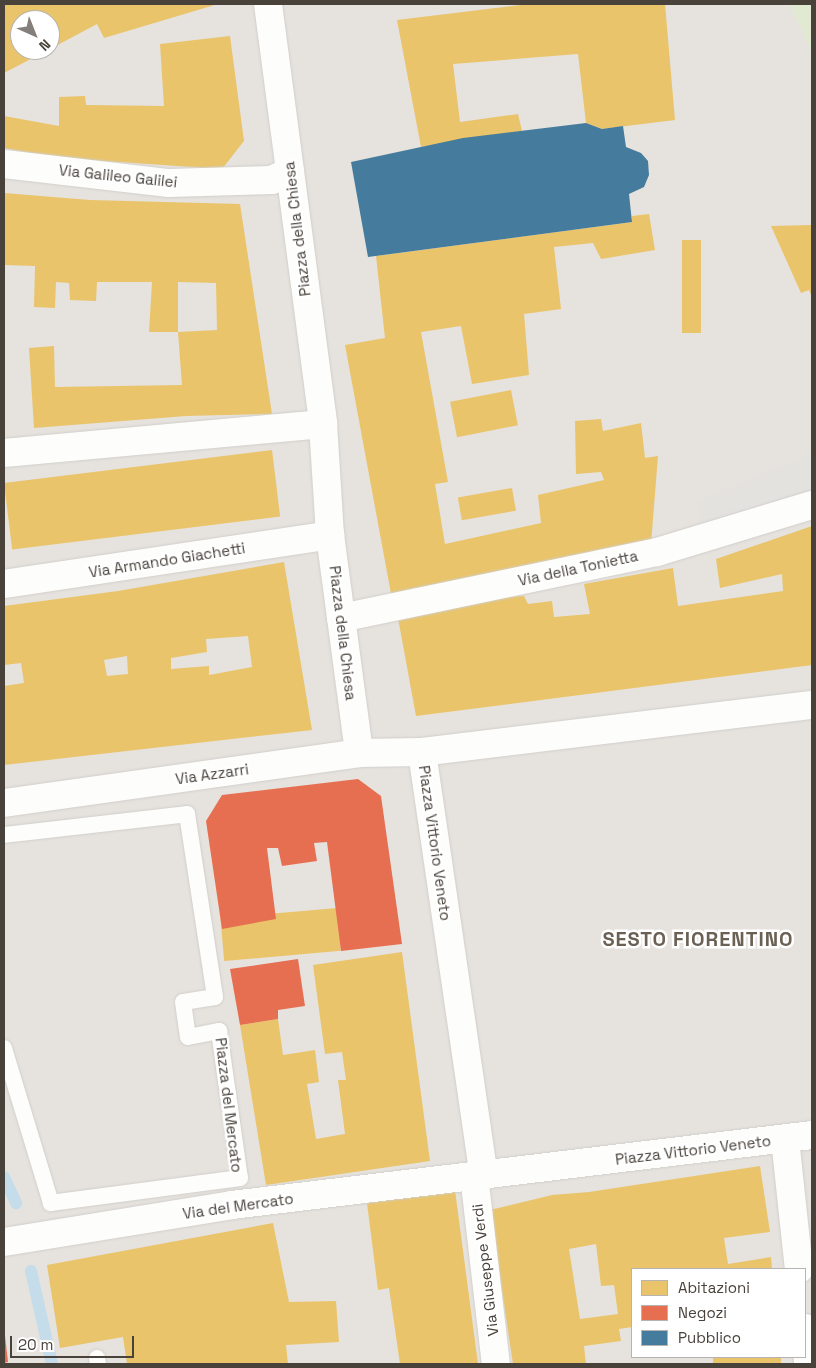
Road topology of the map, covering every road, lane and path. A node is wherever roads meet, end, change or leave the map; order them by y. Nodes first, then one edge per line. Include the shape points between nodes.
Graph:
1 (268, 4) edge
2 (272, 4) edge
3 (271, 34) junction
4 (4, 164) edge
5 (290, 171) junction
6 (323, 424) junction
7 (4, 453) edge
8 (812, 505) edge
9 (330, 536) junction
10 (4, 584) edge
11 (341, 618) junction
12 (812, 705) edge
13 (359, 752) junction
14 (422, 752) junction
15 (4, 803) edge
16 (4, 835) edge
17 (4, 1048) edge
18 (812, 1135) edge
19 (785, 1139) junction
20 (479, 1175) junction
21 (4, 1242) edge
22 (799, 1268) edge
23 (806, 1340) edge
24 (496, 1364) edge
25 (808, 1364) edge

1 - 3 street
2 - 3 street
3 - 5 street, Piazza della Chiesa
4 - 5 street, Via Galileo Galilei via 169,183 272,180
5 - 6 street, Piazza della Chiesa
6 - 7 street
6 - 9 street, Piazza della Chiesa
8 - 11 street, Via della Tonietta via 657,552
9 - 10 street, Via Armando Giachetti
9 - 11 street, Piazza della Chiesa
11 - 13 street, Piazza della Chiesa
12 - 14 street, Piazza Vittorio Veneto
13 - 14 street, Via Azzarri
13 - 15 street, Via Azzarri
14 - 20 street, Piazza Vittorio Veneto
16 - 17 lane, Piazza del Mercato via 187,814 215,997 183,1002 188,1037 219,1031 240,1178 51,1203
18 - 19 street, Piazza Vittorio Veneto
19 - 20 street, Piazza Vittorio Veneto
19 - 22 street
20 - 21 street, Via del Mercato via 232,1205
20 - 24 street, Via Giuseppe Verdi
23 - 25 street

